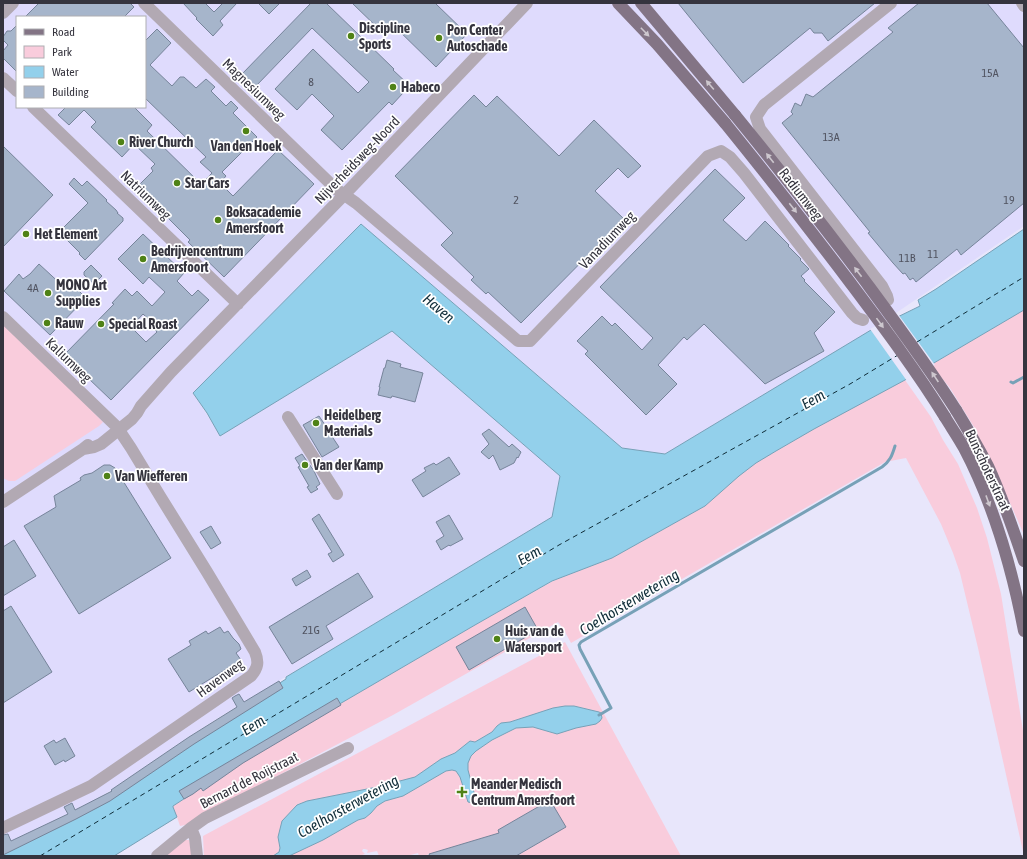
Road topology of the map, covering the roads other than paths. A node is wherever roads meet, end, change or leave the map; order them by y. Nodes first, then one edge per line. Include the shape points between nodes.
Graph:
1 (13, 3) edge
2 (144, 3) edge
3 (527, 3) edge
4 (618, 3) edge
5 (641, 3) edge
6 (891, 3) edge
7 (1022, 3) edge
8 (1024, 6) edge
9 (3, 13) edge
10 (3, 78) edge
11 (16, 90) edge
12 (34, 108) edge
13 (344, 195) junction
14 (888, 300) dead end
15 (238, 304) junction
16 (3, 317) edge
17 (863, 320) dead end
18 (956, 410) joint
19 (288, 417) dead end
20 (945, 417) joint
21 (117, 427) junction
22 (337, 494) dead end
23 (4, 500) edge
24 (1024, 561) edge
25 (1024, 631) edge
26 (348, 748) dead end
27 (3, 828) edge
28 (191, 828) junction
29 (157, 856) edge
30 (197, 856) edge

1 - 9 street
2 - 13 street, Magnesiumweg
3 - 13 street, Nijverheidsweg-Noord
4 -> 20 main road, Radiumweg, bridge via 725,123 819,242 916,372
18 -> 5 main road, Radiumweg, bridge via 883,305 802,198
6 - 14 street via 764,105 756,118 760,129 882,286
7 - 8 street
10 - 11 street
12 - 15 street, Natriumweg
13 - 15 street, Nijverheidsweg-Noord
13 - 17 street, Vanadiumweg via 518,341 530,341 708,156 721,151 744,172 852,312
15 - 21 street, Nijverheidsweg-Noord via 141,406 132,409
16 - 21 street, Kaliumweg
18 - 24 main road, Bunschoterstraat via 988,467
19 - 22 street
20 -> 25 main road, Bunschoterstraat via 964,448 983,488 1003,542 1018,596
21 - 23 street, Nijverheidsweg-Noord via 94,438 83,449
21 - 27 street, Havenweg via 255,652 258,666 251,676 90,786
26 - 28 street, Bernard de Roijstraat via 214,813
28 - 29 street, Bernard de Roijstraat
28 - 30 street

